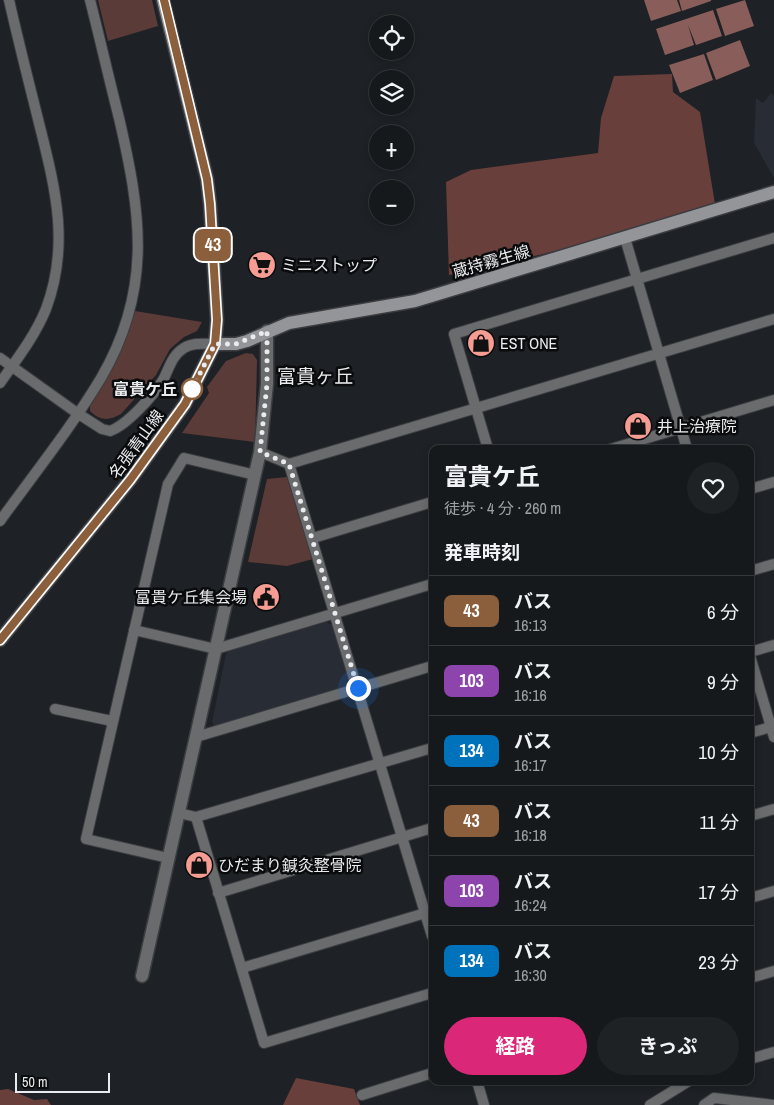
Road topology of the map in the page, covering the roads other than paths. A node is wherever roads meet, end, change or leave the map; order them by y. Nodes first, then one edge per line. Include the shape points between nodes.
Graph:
1 (90, 0) edge
2 (164, 0) edge
3 (8, 1) edge
4 (774, 192) edge
5 (625, 238) junction
6 (774, 238) edge
7 (637, 279) junction
8 (774, 319) edge
9 (267, 331) junction
10 (215, 344) junction
11 (659, 354) junction
12 (0, 358) edge
13 (12, 366) junction
14 (0, 383) edge
15 (774, 400) edge
16 (475, 408) junction
17 (77, 413) junction
18 (681, 428) junction
19 (487, 445) edge
20 (624, 445) edge
21 (686, 445) edge
22 (260, 452) junction
23 (289, 464) junction
24 (255, 475) junction
25 (774, 482) edge
26 (754, 488) edge
27 (429, 503) edge
28 (0, 521) edge
29 (313, 538) junction
30 (774, 564) edge
31 (754, 570) edge
32 (429, 585) edge
33 (336, 613) junction
34 (134, 630) junction
35 (0, 640) edge
36 (774, 645) edge
37 (216, 649) junction
38 (754, 651) edge
39 (429, 667) edge
40 (754, 669) edge
41 (358, 688) junction
42 (55, 709) dead end
43 (112, 721) junction
44 (773, 730) edge
45 (754, 732) edge
46 (196, 737) junction
47 (429, 749) edge
48 (381, 763) junction
49 (774, 809) edge
50 (179, 812) junction
51 (754, 815) edge
52 (196, 817) junction
53 (429, 829) edge
54 (403, 837) junction
55 (168, 858) junction
56 (774, 891) edge
57 (218, 893) junction
58 (754, 897) edge
59 (429, 912) edge
60 (242, 968) junction
61 (774, 971) edge
62 (142, 976) dead end
63 (754, 977) edge
64 (429, 993) edge
65 (774, 1052) edge
66 (754, 1058) edge
67 (429, 1074) edge
68 (478, 1085) edge
69 (677, 1085) edge
70 (362, 1095) dead end
71 (484, 1105) edge
72 (650, 1105) edge
73 (704, 1105) edge
74 (773, 1105) edge

1 - 17 street via 133,180 139,250 132,300 123,328 100,379
2 - 10 main road, 名張青山線 via 208,188 217,320
3 - 13 street via 52,176 59,212 60,244 56,274 46,307 33,336
4 - 5 main road, 蔵持霧生線
5 - 7 street
5 - 9 main road, 蔵持霧生線 via 416,301 289,323
6 - 7 street
7 - 11 street
7 - 16 street via 454,334
8 - 11 street
9 - 10 main road, 蔵持霧生線 via 236,344
9 - 22 street via 267,384
10 - 17 street via 194,344 176,354 162,381 130,418 110,432
10 - 35 main road, 名張青山線 via 185,404 130,480
11 - 16 street
11 - 18 street
12 - 13 street
13 - 14 street
13 - 17 street
15 - 18 street
16 - 19 street
16 - 23 street
17 - 28 street
18 - 20 street
18 - 21 street
22 - 23 street
22 - 24 street
23 - 29 street
24 - 34 street via 184,458 168,484
24 - 37 street
25 - 26 street
27 - 29 street
29 - 33 street
30 - 31 street
32 - 33 street
33 - 37 street
33 - 41 street
34 - 37 street
34 - 43 street
36 - 38 street
37 - 46 street
39 - 41 street
40 - 44 street
41 - 46 street
41 - 48 street
42 - 43 street
43 - 55 street via 86,839
44 - 45 street
46 - 50 street
47 - 48 street
48 - 52 street
48 - 54 street
49 - 51 street
50 - 52 street
50 - 55 street
52 - 57 street
53 - 54 street
54 - 57 street
54 - 59 street
55 - 62 street
56 - 58 street
57 - 60 street
59 - 60 street
60 - 64 street via 264,1043
61 - 63 street
65 - 66 street
67 - 70 street
68 - 71 street
69 - 72 street
73 - 74 street via 714,1098

